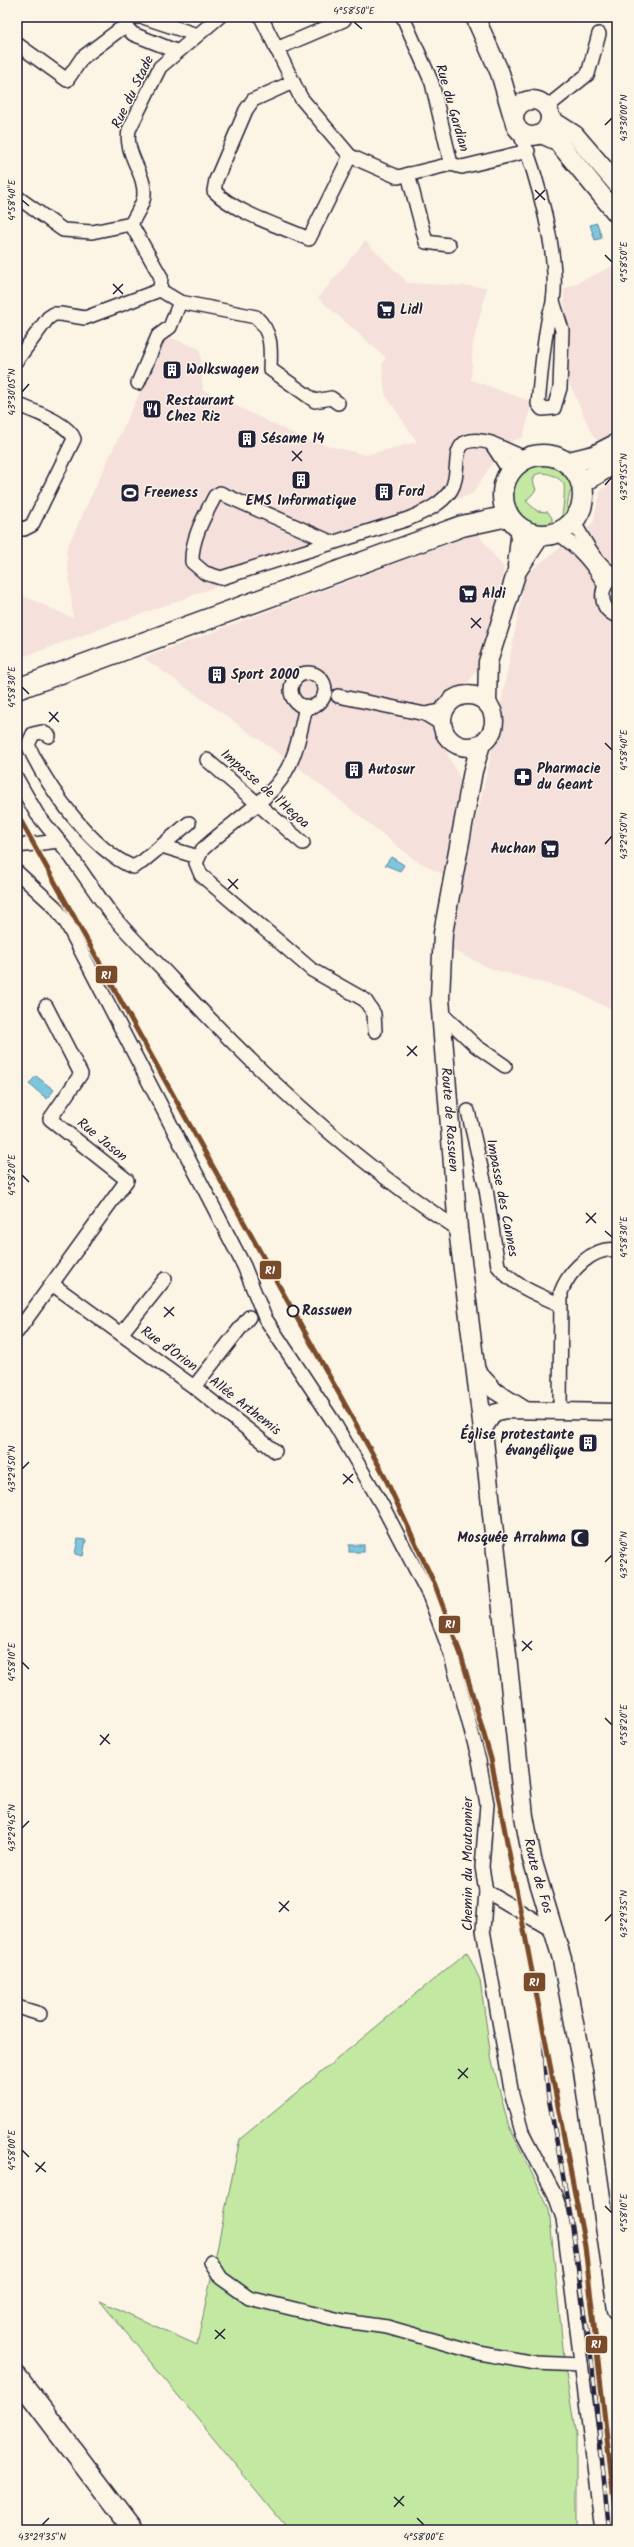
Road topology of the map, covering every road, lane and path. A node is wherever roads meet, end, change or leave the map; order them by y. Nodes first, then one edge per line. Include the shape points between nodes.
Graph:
1 (219, 17) edge
2 (261, 17) edge
3 (345, 17) edge
4 (403, 17) edge
5 (475, 17) edge
6 (129, 21) edge
7 (599, 34) dead end
8 (197, 35) junction
9 (17, 44) edge
10 (276, 49) junction
11 (176, 51) junction
12 (500, 73) junction
13 (293, 82) junction
14 (530, 99) junction
15 (548, 113) junction
16 (527, 134) junction
17 (350, 156) junction
18 (451, 164) junction
19 (408, 174) junction
20 (617, 184) edge
21 (17, 197) edge
22 (617, 214) edge
23 (131, 224) junction
24 (449, 245) dead end
25 (160, 290) junction
26 (553, 301) junction
27 (180, 302) junction
28 (17, 360) edge
29 (138, 383) dead end
30 (338, 403) dead end
31 (17, 404) edge
32 (491, 443) junction
33 (617, 444) edge
34 (525, 458) junction
35 (569, 462) junction
36 (617, 462) edge
37 (510, 472) junction
38 (582, 483) junction
39 (502, 495) junction
40 (515, 522) junction
41 (574, 522) junction
42 (462, 526) junction
43 (17, 527) edge
44 (549, 534) junction
45 (331, 542) junction
46 (517, 571) junction
47 (617, 576) edge
48 (605, 586) junction
49 (617, 616) edge
50 (488, 662) junction
51 (17, 689) edge
52 (323, 692) junction
53 (464, 695) junction
54 (487, 703) junction
55 (306, 706) junction
56 (444, 717) junction
57 (49, 736) dead end
58 (456, 744) junction
59 (480, 744) junction
60 (207, 760) dead end
61 (17, 779) edge
62 (257, 802) junction
63 (468, 803) junction
64 (189, 823) dead end
65 (59, 842) junction
66 (303, 843) dead end
67 (17, 846) edge
68 (162, 846) junction
69 (198, 857) junction
70 (17, 872) edge
71 (46, 1006) dead end
72 (441, 1013) junction
73 (375, 1031) dead end
74 (505, 1066) dead end
75 (468, 1111) dead end
76 (458, 1229) junction
77 (617, 1248) edge
78 (165, 1279) dead end
79 (52, 1284) junction
80 (559, 1304) junction
81 (249, 1317) dead end
82 (17, 1332) edge
83 (121, 1334) junction
84 (475, 1369) junction
85 (194, 1387) junction
86 (526, 1409) junction
87 (560, 1410) junction
88 (617, 1412) edge
89 (484, 1434) junction
90 (275, 1451) dead end
91 (486, 1891) junction
92 (555, 1932) junction
93 (17, 2007) edge
94 (40, 2014) dead end
95 (602, 2210) junction
96 (617, 2224) edge
97 (211, 2262) dead end
98 (616, 2301) edge
99 (581, 2365) junction
100 (17, 2377) edge
101 (133, 2530) edge
102 (602, 2530) edge

1 - 8 street, Rue du Stade
2 - 10 street
3 - 10 street via 344,20
4 - 18 street, Rue du Gardian via 432,83
5 - 12 main road
6 - 8 street via 143,17
6 - 9 street via 82,58 67,80
6 - 11 street via 133,34
7 - 15 street via 588,74
8 - 11 street, Rue du Stade
10 - 13 street
11 - 23 street, Rue du Stade via 160,66 129,130 127,141 144,187 144,198
12 - 14 main road via 520,94
12 - 16 main road
13 - 17 street via 301,98
13 - 17 street via 253,100 246,110 216,180 214,191 222,199 309,239
14 - 15 main road via 542,102
14 - 16 main road via 520,103
15 - 16 main road via 549,125
15 - 20 main road via 575,135
16 - 18 street via 462,167
16 - 22 main road via 557,141
16 - 26 street via 544,209 553,267
17 - 19 street via 398,177
18 - 19 street
19 - 24 street via 426,242
21 - 23 street via 64,230 92,232
23 - 25 street via 161,277
25 - 27 street
25 - 28 street via 85,318 54,314 48,318
26 - 26 street via 538,404 542,409 554,408 560,388 562,330
27 - 29 street via 170,327 158,336
27 - 30 street via 256,317 265,325 271,343 270,369 315,400 331,398
31 - 43 street via 65,427 74,440 32,525 24,529
32 - 34 street
32 - 37 street
32 - 45 street via 474,440 459,449 451,490 429,510
33 - 35 main road via 594,456
34 - 35 main road via 549,455
34 - 37 main road
35 - 38 main road
36 - 38 main road
37 - 39 main road
38 - 41 main road via 581,506
39 - 40 main road
39 - 42 main road via 493,507
40 - 42 main road
40 - 44 main road
40 - 46 main road
41 - 44 main road
41 - 47 street via 598,558
42 - 51 main road
44 - 46 main road
44 - 48 street via 574,545 596,570
45 - 45 street via 220,493 215,496 197,535 192,562 205,573 221,578
46 - 50 main road
47 - 48 street
48 - 49 street via 602,595 604,605 610,613
50 - 53 main road
50 - 54 main road
52 - 55 street via 314,705
52 - 55 street via 321,680 314,674 304,673 296,678 292,686 292,696
52 - 56 street
53 - 54 main road via 476,696
53 - 56 main road via 452,701
54 - 59 main road via 492,710 494,724 490,735
55 - 62 street via 286,773 274,789
56 - 58 main road via 447,736
57 - 68 street via 42,732 33,734 28,745 54,792 88,833 124,863 133,867
58 - 59 main road via 466,747
58 - 63 main road, Route de Rassuen via 462,760
59 - 63 main road, Route de Rassuen
60 - 62 street, Impasse de l'Hegoa
61 - 65 street via 37,814
62 - 66 street, Impasse de l'Hegoa
62 - 69 street via 212,840
63 - 72 main road, Route de Rassuen via 440,956
64 - 68 street
65 - 67 street
65 - 76 street via 113,915 200,1010 275,1083 368,1162 430,1211
68 - 69 street
69 - 73 street via 196,863 201,875 220,892 312,970 365,1000 374,1014
70 - 91 street, Chemin du Moutonnier via 55,908 67,924 244,1266 265,1318 333,1421 382,1505 428,1595 450,1652 479,1760 487,1804 482,1867
71 - 79 street, Rue Jason via 81,1074 50,1118 127,1180
72 - 74 street via 476,1046
72 - 76 main road, Route de Rassuen
75 - 80 street, Impasse des Cannes via 486,1189 498,1266 504,1274 523,1287
76 - 84 main road, Route de Rassuen
77 - 80 street via 599,1251 587,1259 564,1282
78 - 83 street
79 - 82 street, Rue Jason
79 - 83 street, Rue d'Orion
80 - 87 street via 562,1336
81 - 85 street, Rue d'Orion
83 - 85 street, Rue d'Orion
84 - 86 street via 495,1391
84 - 89 main road, Route de Rassuen
85 - 90 street, Allée Arthemis
86 - 87 street
86 - 89 street via 505,1410 494,1414
87 - 88 street
89 - 92 main road, Route de Fos via 524,1816 532,1859
91 - 92 street
91 - 99 street, Chemin du Moutonnier via 483,1930 485,1950 512,2095 522,2132 555,2196 562,2218
92 - 95 main road, Route de Fos via 583,2071
93 - 94 street
95 - 96 street
95 - 98 main road, Route de Fos
97 - 99 street via 220,2278 249,2298 344,2321 387,2327 479,2353 536,2363
99 - 102 street, Chemin du Moutonnier
100 - 101 main road

